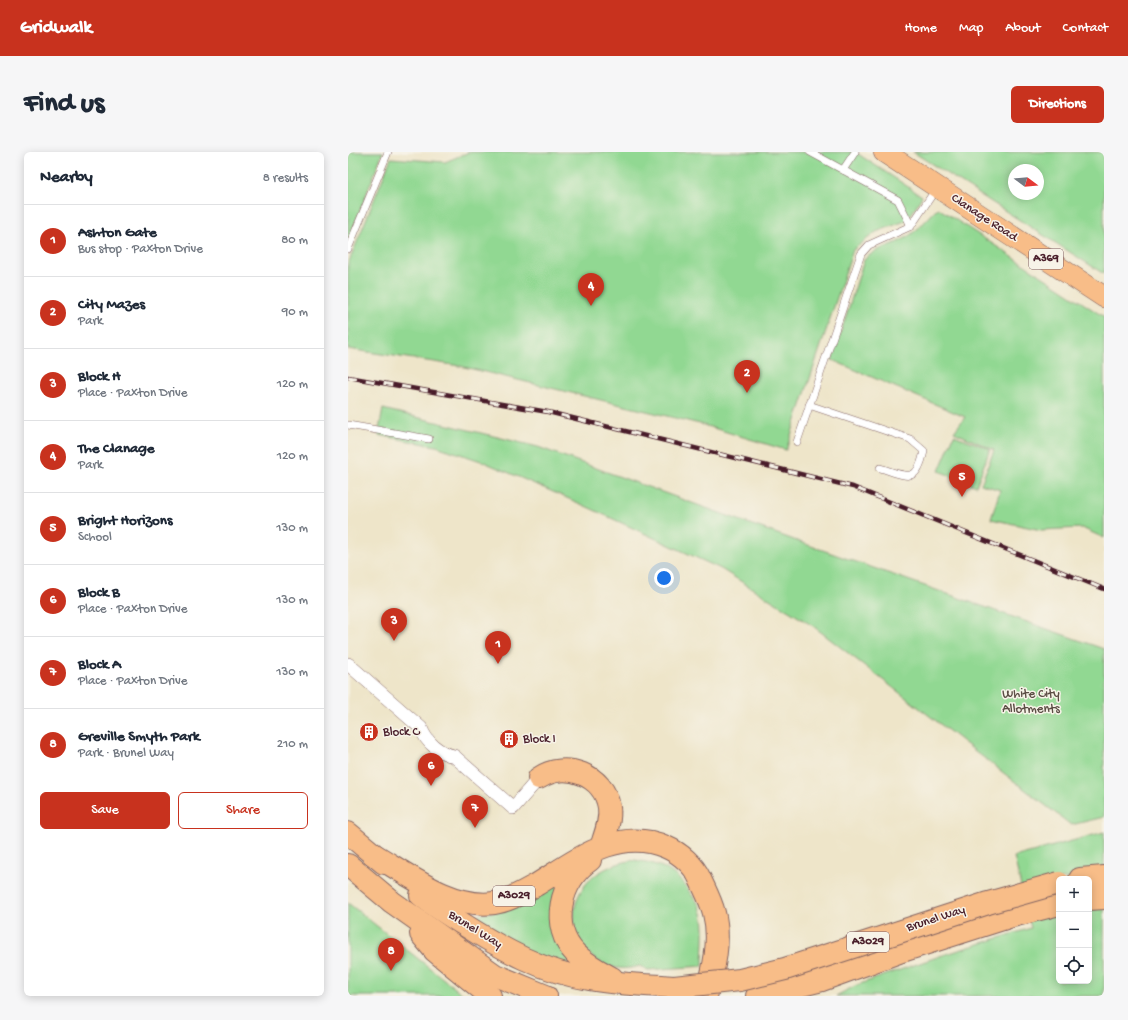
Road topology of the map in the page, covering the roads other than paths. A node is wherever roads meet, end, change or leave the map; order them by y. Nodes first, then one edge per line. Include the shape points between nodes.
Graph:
1 (388, 152) edge
2 (810, 152) edge
3 (855, 152) edge
4 (884, 152) edge
5 (843, 170) junction
6 (937, 187) junction
7 (912, 226) junction
8 (348, 249) edge
9 (1104, 297) edge
10 (809, 406) junction
11 (348, 425) edge
12 (429, 439) dead end
13 (797, 442) dead end
14 (880, 468) dead end
15 (348, 664) edge
16 (539, 778) joint
17 (348, 833) edge
18 (654, 842) junction
19 (601, 847) junction
20 (374, 854) junction
21 (348, 865) edge
22 (1104, 877) edge
23 (1092, 878) edge
24 (1056, 884) edge
25 (1104, 898) edge
26 (1092, 899) edge
27 (392, 902) junction
28 (1056, 905) edge
29 (822, 980) junction
30 (623, 984) junction
31 (490, 996) edge
32 (546, 996) edge
33 (706, 996) edge
34 (757, 996) edge
35 (800, 996) edge

1 - 8 lane
2 - 5 lane
3 - 5 lane
4 - 6 main road, Clanage Road / A369
5 - 7 lane via 898,200
6 - 7 lane
6 - 9 main road, Clanage Road / A369
7 - 10 lane via 869,245 861,254
10 - 13 lane
10 - 14 lane via 910,439 924,451 921,467 915,474 905,475
11 - 12 lane
15 - 16 street via 421,728 425,738 444,754 454,756 513,808
16 - 19 highway via 549,772 569,770 587,776 601,789 610,814
17 - 20 highway, Brunel Way / A3029
18 - 19 highway, A3029 via 625,840
18 - 30 highway via 618,849 594,858 574,875 563,898 563,929 572,949 591,967
18 - 33 highway, A3029 via 684,858 698,873 714,913 715,959
19 - 20 highway, A3029 via 510,898 495,903 471,904 446,896
20 - 30 highway, Brunel Way / A3029 via 426,899 497,945 529,962 587,979
21 - 27 highway, Brunel Way
22 - 23 highway
24 - 30 highway, Brunel Way / A3029, bridge via 988,902 786,968 740,980 674,987
25 - 26 highway
27 - 31 highway via 435,951
27 - 32 highway, Brunel Way via 495,975
28 - 29 highway, Brunel Way / A3029 via 909,949
29 - 34 highway, Brunel Way / A3029
29 - 35 highway, A3029

